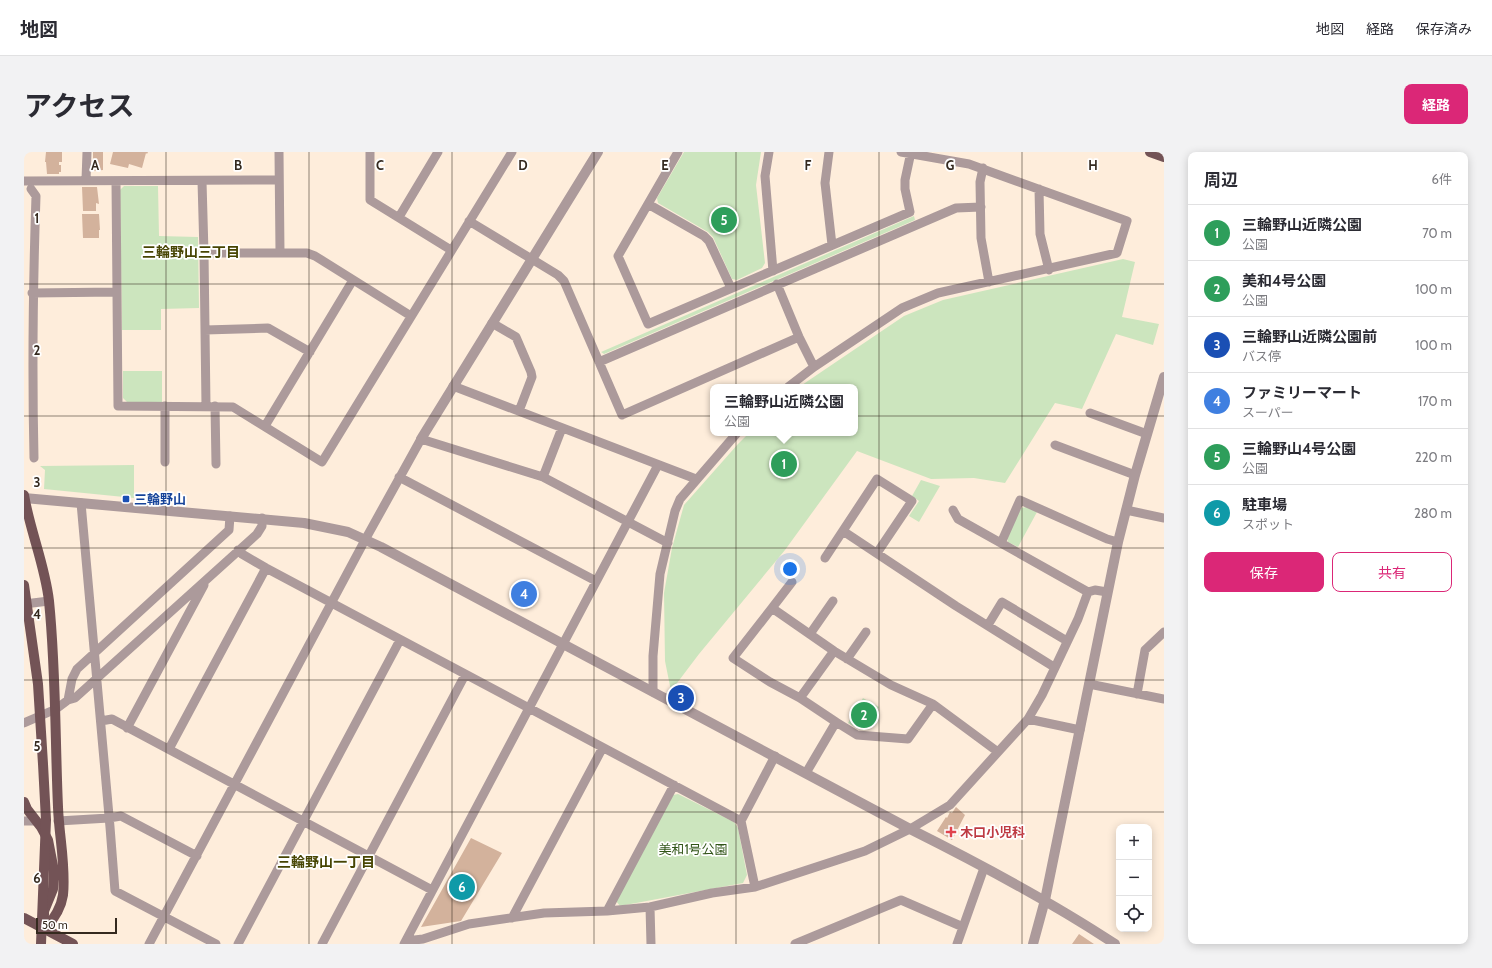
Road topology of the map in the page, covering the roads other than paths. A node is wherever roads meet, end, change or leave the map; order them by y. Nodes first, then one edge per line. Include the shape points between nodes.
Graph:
1 (87, 152) edge
2 (279, 152) edge
3 (370, 152) edge
4 (438, 152) edge
5 (512, 152) edge
6 (598, 152) edge
7 (678, 152) edge
8 (769, 152) edge
9 (829, 152) edge
10 (901, 152) edge
11 (1150, 152) edge
12 (911, 153) edge
13 (1164, 157) edge
14 (983, 168) junction
15 (86, 180) junction
16 (279, 180) junction
17 (24, 181) edge
18 (202, 181) junction
19 (116, 182) junction
20 (31, 189) dead end
21 (1039, 189) junction
22 (648, 204) junction
23 (980, 208) junction
24 (399, 217) junction
25 (470, 221) junction
26 (832, 245) junction
27 (451, 250) junction
28 (280, 252) junction
29 (204, 253) junction
30 (532, 258) junction
31 (1049, 270) junction
32 (773, 271) junction
33 (354, 280) junction
34 (989, 282) junction
35 (777, 284) junction
36 (731, 288) junction
37 (116, 292) junction
38 (32, 293) junction
39 (411, 316) junction
40 (492, 323) junction
41 (205, 330) junction
42 (799, 337) junction
43 (310, 352) junction
44 (599, 362) junction
45 (814, 367) junction
46 (1164, 377) edge
47 (792, 384) edge
48 (453, 386) junction
49 (165, 406) junction
50 (210, 406) junction
51 (518, 411) junction
52 (1090, 413) dead end
53 (265, 426) junction
54 (562, 428) junction
55 (1147, 434) junction
56 (734, 436) edge
57 (421, 439) junction
58 (1055, 445) dead end
59 (34, 458) dead end
60 (165, 462) dead end
61 (216, 464) dead end
62 (658, 465) junction
63 (1135, 475) junction
64 (399, 477) junction
65 (543, 477) junction
66 (696, 479) junction
67 (24, 497) edge
68 (81, 503) junction
69 (953, 510) dead end
70 (1126, 510) junction
71 (230, 516) junction
72 (262, 518) junction
73 (1164, 518) edge
74 (629, 523) junction
75 (843, 531) junction
76 (365, 540) junction
77 (1118, 542) junction
78 (668, 543) junction
79 (1001, 543) junction
80 (238, 550) junction
81 (877, 553) junction
82 (825, 558) dead end
83 (266, 568) junction
84 (208, 579) junction
85 (596, 582) junction
86 (792, 582) dead end
87 (24, 585) edge
88 (1088, 592) junction
89 (1107, 592) junction
90 (49, 601) junction
91 (833, 601) dead end
92 (332, 603) junction
93 (24, 604) edge
94 (772, 608) junction
95 (988, 625) junction
96 (866, 632) dead end
97 (1164, 632) edge
98 (810, 634) junction
99 (400, 640) junction
100 (1067, 641) junction
101 (564, 644) junction
102 (834, 651) junction
103 (95, 652) junction
104 (847, 659) junction
105 (1054, 667) junction
106 (465, 675) junction
107 (97, 678) junction
108 (1089, 684) junction
109 (653, 692) junction
110 (1137, 694) junction
111 (800, 698) junction
112 (1164, 699) edge
113 (68, 700) junction
114 (933, 704) junction
115 (530, 708) junction
116 (56, 709) junction
117 (1028, 719) junction
118 (100, 721) junction
119 (836, 722) junction
120 (24, 724) edge
121 (127, 728) junction
122 (1080, 730) junction
123 (602, 748) junction
124 (169, 750) junction
125 (998, 752) junction
126 (775, 756) junction
127 (806, 773) junction
128 (235, 785) junction
129 (674, 786) junction
130 (24, 802) edge
131 (109, 818) junction
132 (35, 820) junction
133 (24, 821) edge
134 (58, 821) junction
135 (741, 821) junction
136 (302, 822) junction
137 (910, 829) junction
138 (197, 856) junction
139 (368, 856) junction
140 (984, 868) junction
141 (755, 887) junction
142 (432, 890) junction
143 (1045, 900) junction
144 (650, 907) junction
145 (607, 911) junction
146 (164, 917) junction
147 (24, 918) edge
148 (512, 918) junction
149 (963, 927) junction
150 (45, 929) junction
151 (405, 942) edge
152 (41, 944) edge
153 (46, 944) edge
154 (73, 944) edge
155 (149, 944) edge
156 (216, 944) edge
157 (238, 944) edge
158 (322, 944) edge
159 (651, 944) edge
160 (795, 944) edge
161 (957, 944) edge
162 (1033, 944) edge
163 (1115, 944) edge

1 - 15 street
2 - 16 street
3 - 24 street via 370,200
4 - 24 street
5 - 25 street
6 - 30 street
7 - 22 street
8 - 32 street via 765,176
9 - 26 street via 825,183
10 - 12 street
11 - 13 main road
12 - 14 street
12 - 26 street via 905,180 910,212
14 - 21 street
14 - 23 street
15 - 17 street
15 - 19 street
16 - 18 street
16 - 28 street
18 - 19 street
18 - 29 street
19 - 37 street
20 - 38 street via 36,196
21 - 31 street via 1040,234
21 - 31 street via 1128,221 1117,253
22 - 36 street via 709,241
22 - 36 street via 618,256 648,324
23 - 34 street via 981,238
23 - 35 street via 956,208
24 - 27 street
25 - 27 street
25 - 30 street
26 - 32 street
27 - 39 street
28 - 29 street
28 - 33 street via 307,253 315,256
29 - 41 street
30 - 40 street
30 - 44 street via 564,281
31 - 34 street
32 - 36 street
33 - 39 street
33 - 43 street
34 - 45 street via 938,294 902,308
35 - 42 street
35 - 44 street
37 - 38 street
37 - 49 street via 118,406
38 - 59 street
39 - 53 street via 322,462
40 - 48 street
40 - 51 street via 516,337 531,372 532,377
41 - 43 street via 268,328
41 - 50 street
42 - 44 street via 622,415
42 - 45 street
43 - 53 street
45 - 47 street
46 - 55 street
48 - 51 street
48 - 57 street
49 - 50 street
49 - 60 street
50 - 53 street via 233,407
50 - 61 street
51 - 54 street
52 - 55 street
54 - 62 street
54 - 65 street
55 - 63 street
56 - 66 street
57 - 64 street
57 - 65 street
58 - 63 street
62 - 66 street
62 - 74 street
63 - 70 street
64 - 76 street
64 - 85 street
65 - 74 street
66 - 78 street via 680,499
67 - 68 street
67 - 90 main road via 41,558
68 - 71 street
68 - 103 street
69 - 79 street via 958,519
70 - 73 street
70 - 77 street
71 - 72 street
71 - 103 street via 229,530
72 - 76 street via 333,528
72 - 80 street via 262,526
74 - 78 street
74 - 85 street
75 - 81 street
75 - 81 street via 877,479 912,501
75 - 82 street
76 - 92 street
76 - 101 street via 381,546
77 - 79 street via 1094,534 1020,500
77 - 89 street
78 - 109 street via 660,574 653,656
79 - 88 street
80 - 83 street
80 - 84 street
81 - 95 street
83 - 92 street
83 - 124 street
84 - 107 street
84 - 121 street
85 - 101 street
86 - 94 street
87 - 152 main road, bridge via 38,684 46,820
88 - 89 street
88 - 100 street
89 - 108 street
90 - 93 street
90 - 116 main road
91 - 98 street
92 - 99 street
92 - 128 street
94 - 98 street
94 - 111 street via 733,658
95 - 100 street via 1002,602
95 - 105 street
96 - 104 street
97 - 110 street via 1145,650
98 - 102 street
99 - 106 street
99 - 136 street
100 - 105 street
101 - 109 street
101 - 115 street
102 - 104 street
102 - 111 street
103 - 107 street
103 - 113 street via 73,675
104 - 114 street via 891,685
105 - 117 street
106 - 115 street
106 - 139 street
107 - 113 street via 75,698
107 - 118 street
108 - 110 street
108 - 122 street
109 - 126 street
110 - 112 street
111 - 119 street
113 - 116 street
114 - 119 street via 908,739 857,735
114 - 125 street
115 - 123 street
115 - 142 street
116 - 120 street
116 - 134 main road
117 - 122 street
117 - 125 street
118 - 121 street via 112,719
118 - 131 street
119 - 127 street
121 - 124 street
122 - 143 street
123 - 129 street
123 - 148 street
124 - 128 street
125 - 137 street via 950,805
126 - 127 street
126 - 135 street
127 - 137 street
128 - 136 street
128 - 138 street
129 - 135 street
129 - 145 street
130 - 132 main road
131 - 134 street
131 - 138 street via 121,816
131 - 146 street via 115,891
132 - 133 street
132 - 150 main road via 48,840 54,870 53,889 44,911
134 - 150 main road via 63,863 62,896 56,917
135 - 141 street
136 - 139 street
136 - 157 street
137 - 140 street
137 - 141 street via 865,851
138 - 146 street
139 - 142 street
139 - 158 street
140 - 143 street
140 - 149 street
141 - 144 street via 712,893
142 - 151 street
143 - 162 street
143 - 163 street
144 - 145 street
144 - 159 street
145 - 148 street via 544,913
146 - 155 street
146 - 156 street
147 - 150 main road
148 - 151 street via 469,924
149 - 160 street via 901,900
149 - 161 street
150 - 153 street
150 - 154 main road

